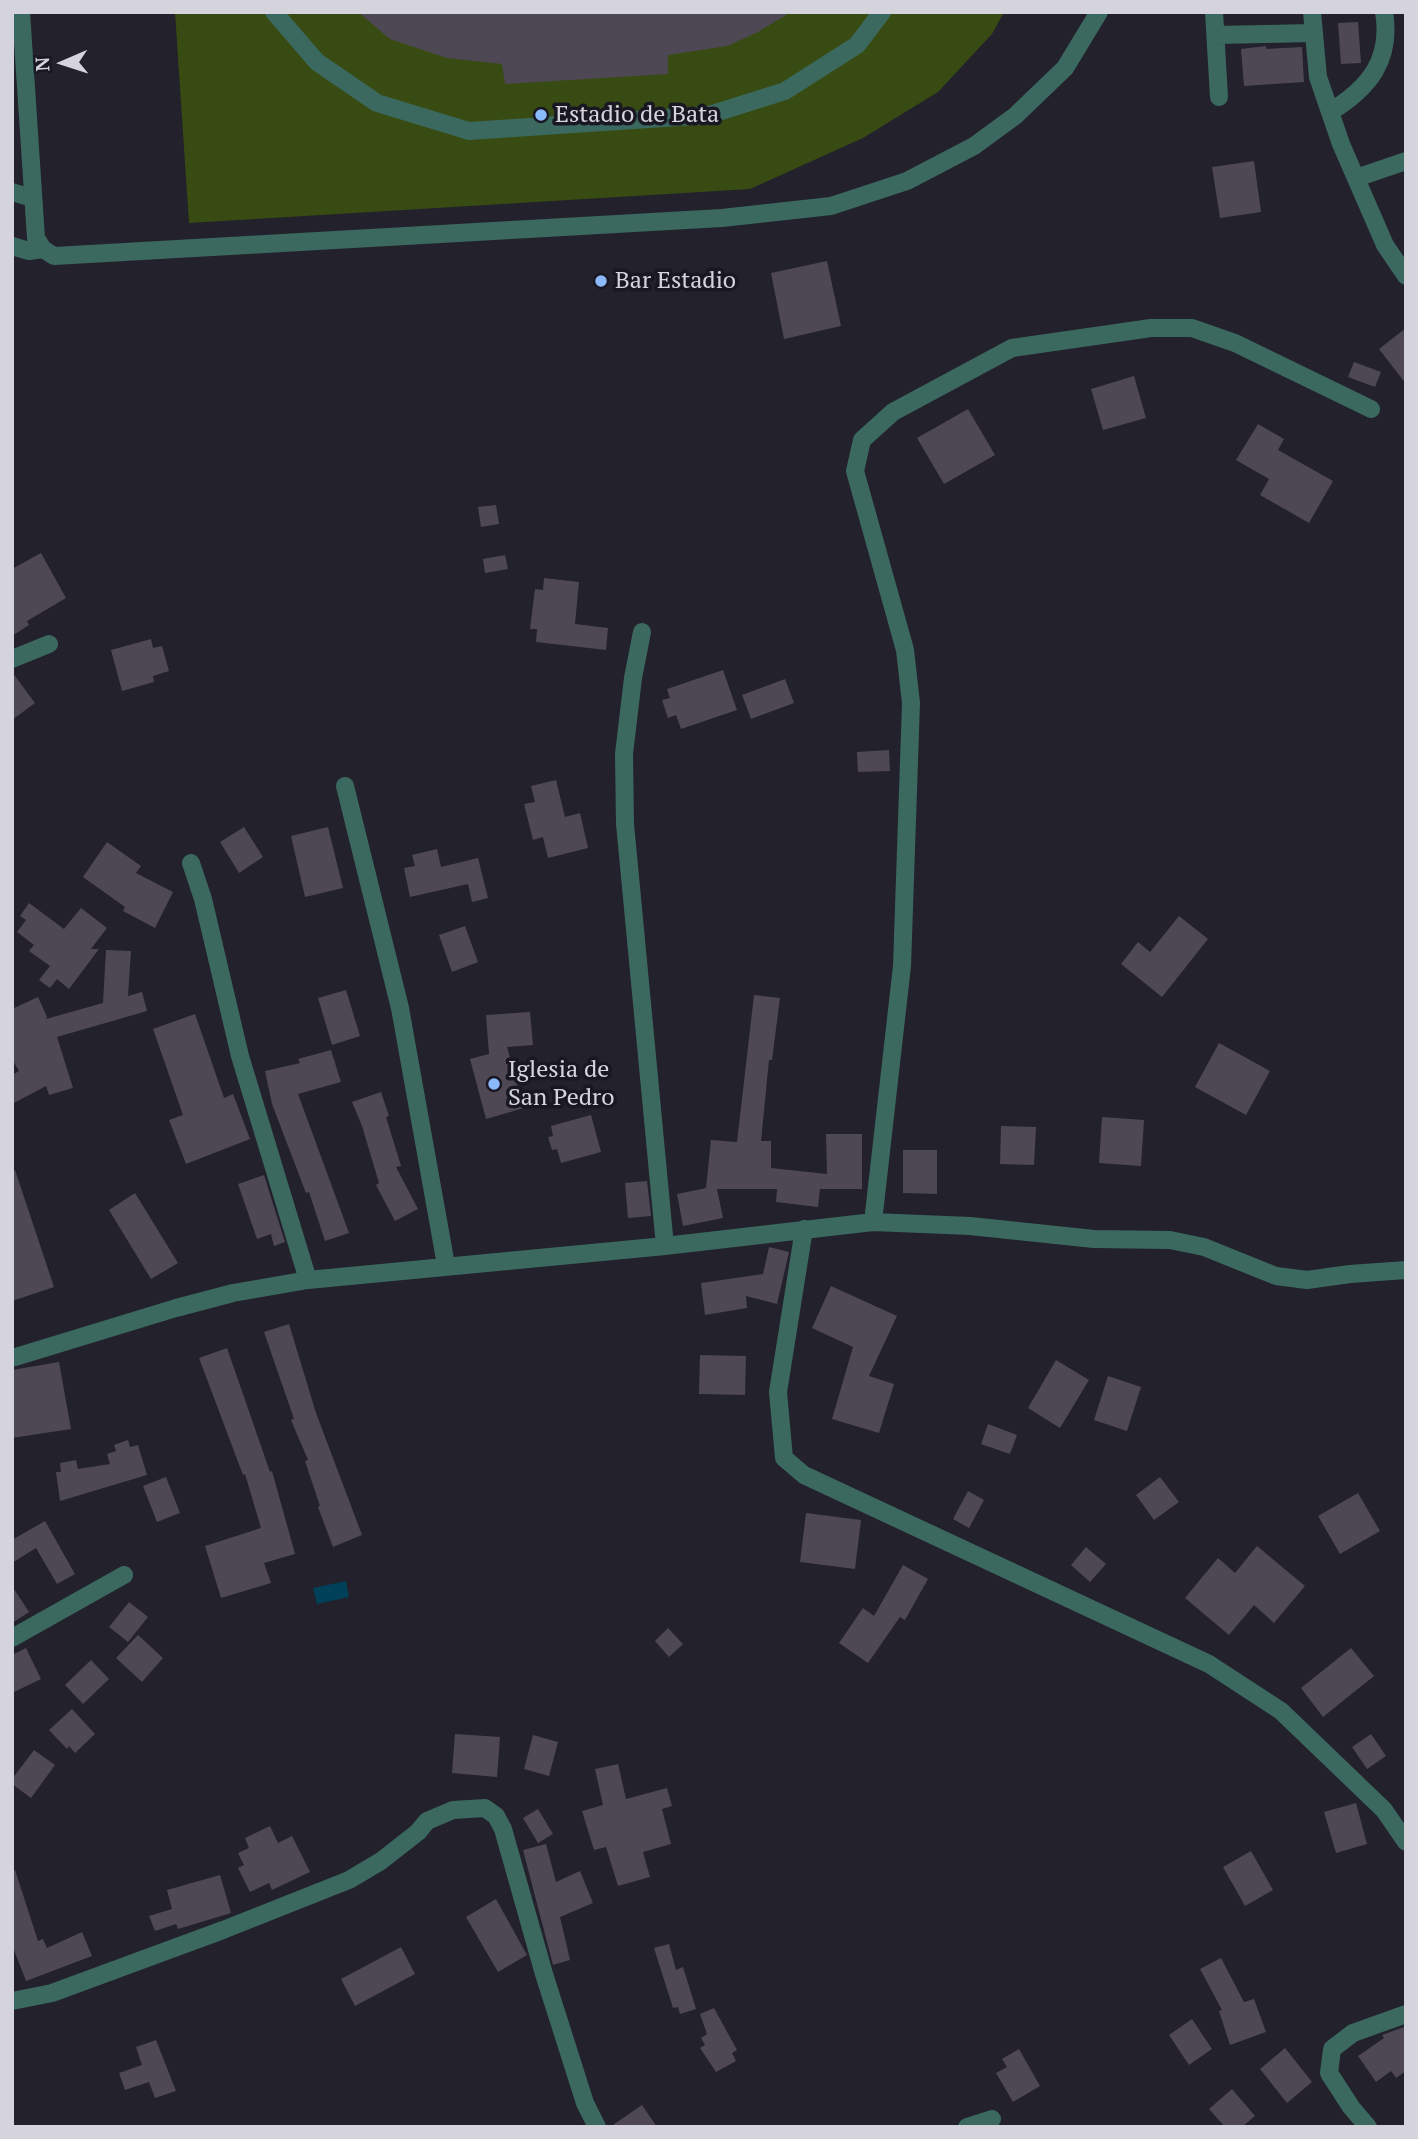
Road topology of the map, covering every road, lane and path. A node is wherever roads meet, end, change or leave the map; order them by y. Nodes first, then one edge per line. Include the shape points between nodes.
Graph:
1 (274, 12) edge
2 (882, 12) edge
3 (1098, 12) edge
4 (1214, 12) edge
5 (1312, 12) edge
6 (1384, 12) edge
7 (18, 18) edge
8 (1314, 33) junction
9 (1216, 35) junction
10 (1219, 97) dead end
11 (1330, 112) junction
12 (1406, 161) edge
13 (1356, 178) junction
14 (12, 192) edge
15 (32, 198) junction
16 (12, 246) edge
17 (43, 249) junction
18 (1406, 276) edge
19 (1371, 409) dead end
20 (642, 632) dead end
21 (48, 645) dead end
22 (12, 659) edge
23 (345, 786) dead end
24 (191, 863) dead end
25 (873, 1222) junction
26 (804, 1229) junction
27 (665, 1246) junction
28 (446, 1265) junction
29 (1406, 1270) edge
30 (308, 1280) junction
31 (12, 1358) edge
32 (124, 1575) dead end
33 (12, 1638) edge
34 (1406, 1842) edge
35 (12, 2001) edge
36 (1406, 2014) edge
37 (992, 2119) dead end
38 (597, 2127) edge
39 (967, 2127) edge
40 (1368, 2127) edge

1 - 2 street via 317,62 377,103 469,131 709,115 785,91 857,46
3 - 17 street via 1065,68 1015,116 974,146 907,181 831,206 722,218 152,252 54,256
4 - 9 street
5 - 8 street
6 - 11 street via 1384,51 1373,75 1351,99
7 - 15 street
8 - 9 street
8 - 11 street via 1318,77
9 - 10 street
11 - 13 street
12 - 13 street
13 - 18 street via 1385,245
14 - 15 street
15 - 17 street via 36,238
16 - 17 street
19 - 25 street via 1235,343 1192,328 1151,328 1012,348 893,412 862,440 855,471 905,650 911,704 902,966
20 - 27 street via 624,754 625,824
21 - 22 street
23 - 28 street via 400,1008
24 - 30 street via 240,1056
25 - 26 street
25 - 29 street via 1094,1239 1170,1240 1204,1247 1276,1276 1307,1280
26 - 27 street
26 - 34 street via 778,1392 784,1458 804,1475 1209,1664 1280,1711 1384,1810
27 - 28 street
28 - 30 street
30 - 31 street via 176,1308
32 - 33 street
35 - 38 street via 52,1993 349,1880 381,1861 428,1821 453,1810 485,1808 503,1829 544,1974
36 - 40 street via 1353,2033 1332,2049 1329,2073
37 - 39 street

